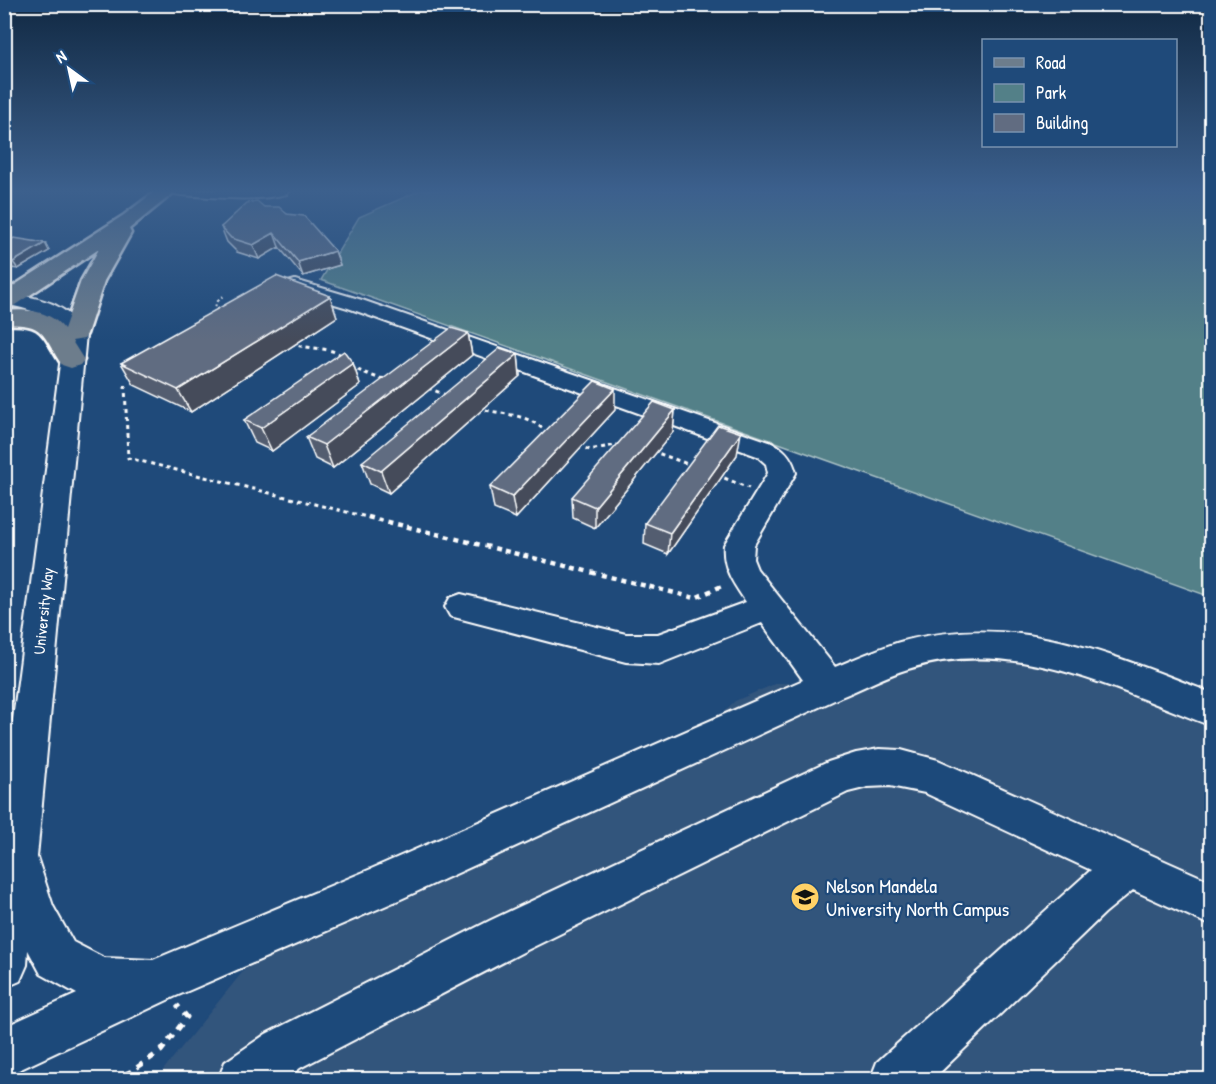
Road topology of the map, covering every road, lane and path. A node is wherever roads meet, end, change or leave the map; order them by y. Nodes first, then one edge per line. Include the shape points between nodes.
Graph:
1 (100, 241) edge
2 (115, 241) edge
3 (295, 286) edge
4 (224, 296) dead end
5 (7, 306) edge
6 (220, 313) edge
7 (75, 334) junction
8 (288, 342) edge
9 (71, 360) junction
10 (397, 379) edge
11 (125, 385) edge
12 (422, 386) edge
13 (447, 396) edge
14 (474, 406) edge
15 (550, 436) edge
16 (628, 442) edge
17 (571, 444) edge
18 (646, 448) edge
19 (699, 468) edge
20 (714, 474) edge
21 (769, 495) junction
22 (744, 575) junction
23 (461, 607) dead end
24 (768, 607) junction
25 (828, 687) junction
26 (1212, 710) edge
27 (17, 851) junction
28 (1129, 866) junction
29 (1212, 904) edge
30 (4, 965) edge
31 (158, 981) junction
32 (4, 1053) edge
33 (112, 1080) edge
34 (243, 1080) edge
35 (895, 1080) edge

1 - 5 main road
2 - 7 main road via 96,272
3 - 21 street via 766,450 782,463 782,473
4 - 6 path via 216,303 215,309
5 - 7 street via 58,313
5 - 9 main road via 44,321
7 - 9 street, University Way
8 - 10 path via 306,349 336,351 350,367 378,378
9 - 27 street, University Way
11 - 22 path via 128,458 695,598
12 - 13 path
14 - 15 path via 494,414 528,416
16 - 17 path via 590,450
18 - 19 path
20 - 21 path
21 - 22 street via 739,544 738,559
22 - 24 street
23 - 24 street via 642,650 659,649
24 - 25 street
25 - 26 street via 877,665 920,652 944,647 1005,646 1068,656
25 - 31 street
27 - 30 street, University Way
27 - 31 street via 33,914 57,958 104,981
28 - 29 street
28 - 34 street via 938,779 904,768 862,768 496,941 283,1051
28 - 35 street
31 - 32 street
31 - 33 path via 187,1017 161,1051

